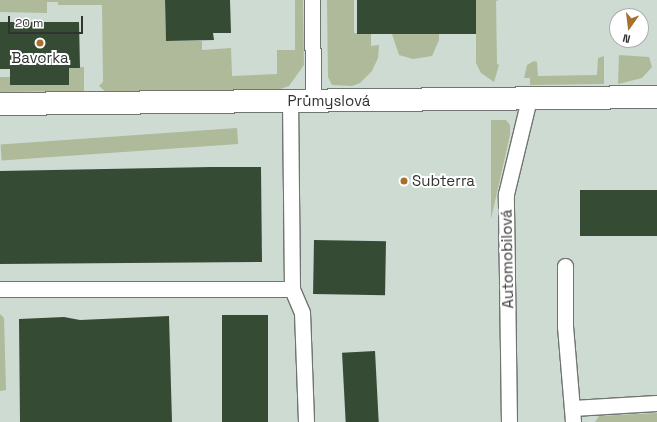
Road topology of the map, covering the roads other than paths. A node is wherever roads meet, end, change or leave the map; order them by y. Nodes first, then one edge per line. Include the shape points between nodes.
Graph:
1 (312, 0) edge
2 (657, 97) edge
3 (529, 99) junction
4 (290, 101) junction
5 (313, 101) junction
6 (0, 104) edge
7 (565, 266) dead end
8 (0, 289) edge
9 (292, 289) junction
10 (657, 403) edge
11 (572, 415) edge
12 (306, 422) edge
13 (509, 422) edge

1 - 5 lane
2 - 3 street, Průmyslová
3 - 5 street, Průmyslová
3 - 13 lane, Automobilová via 506,194
4 - 5 street, Průmyslová
4 - 6 street, Průmyslová
4 - 9 lane
7 - 11 lane via 565,326
8 - 9 lane
9 - 12 lane via 302,312
10 - 11 lane

